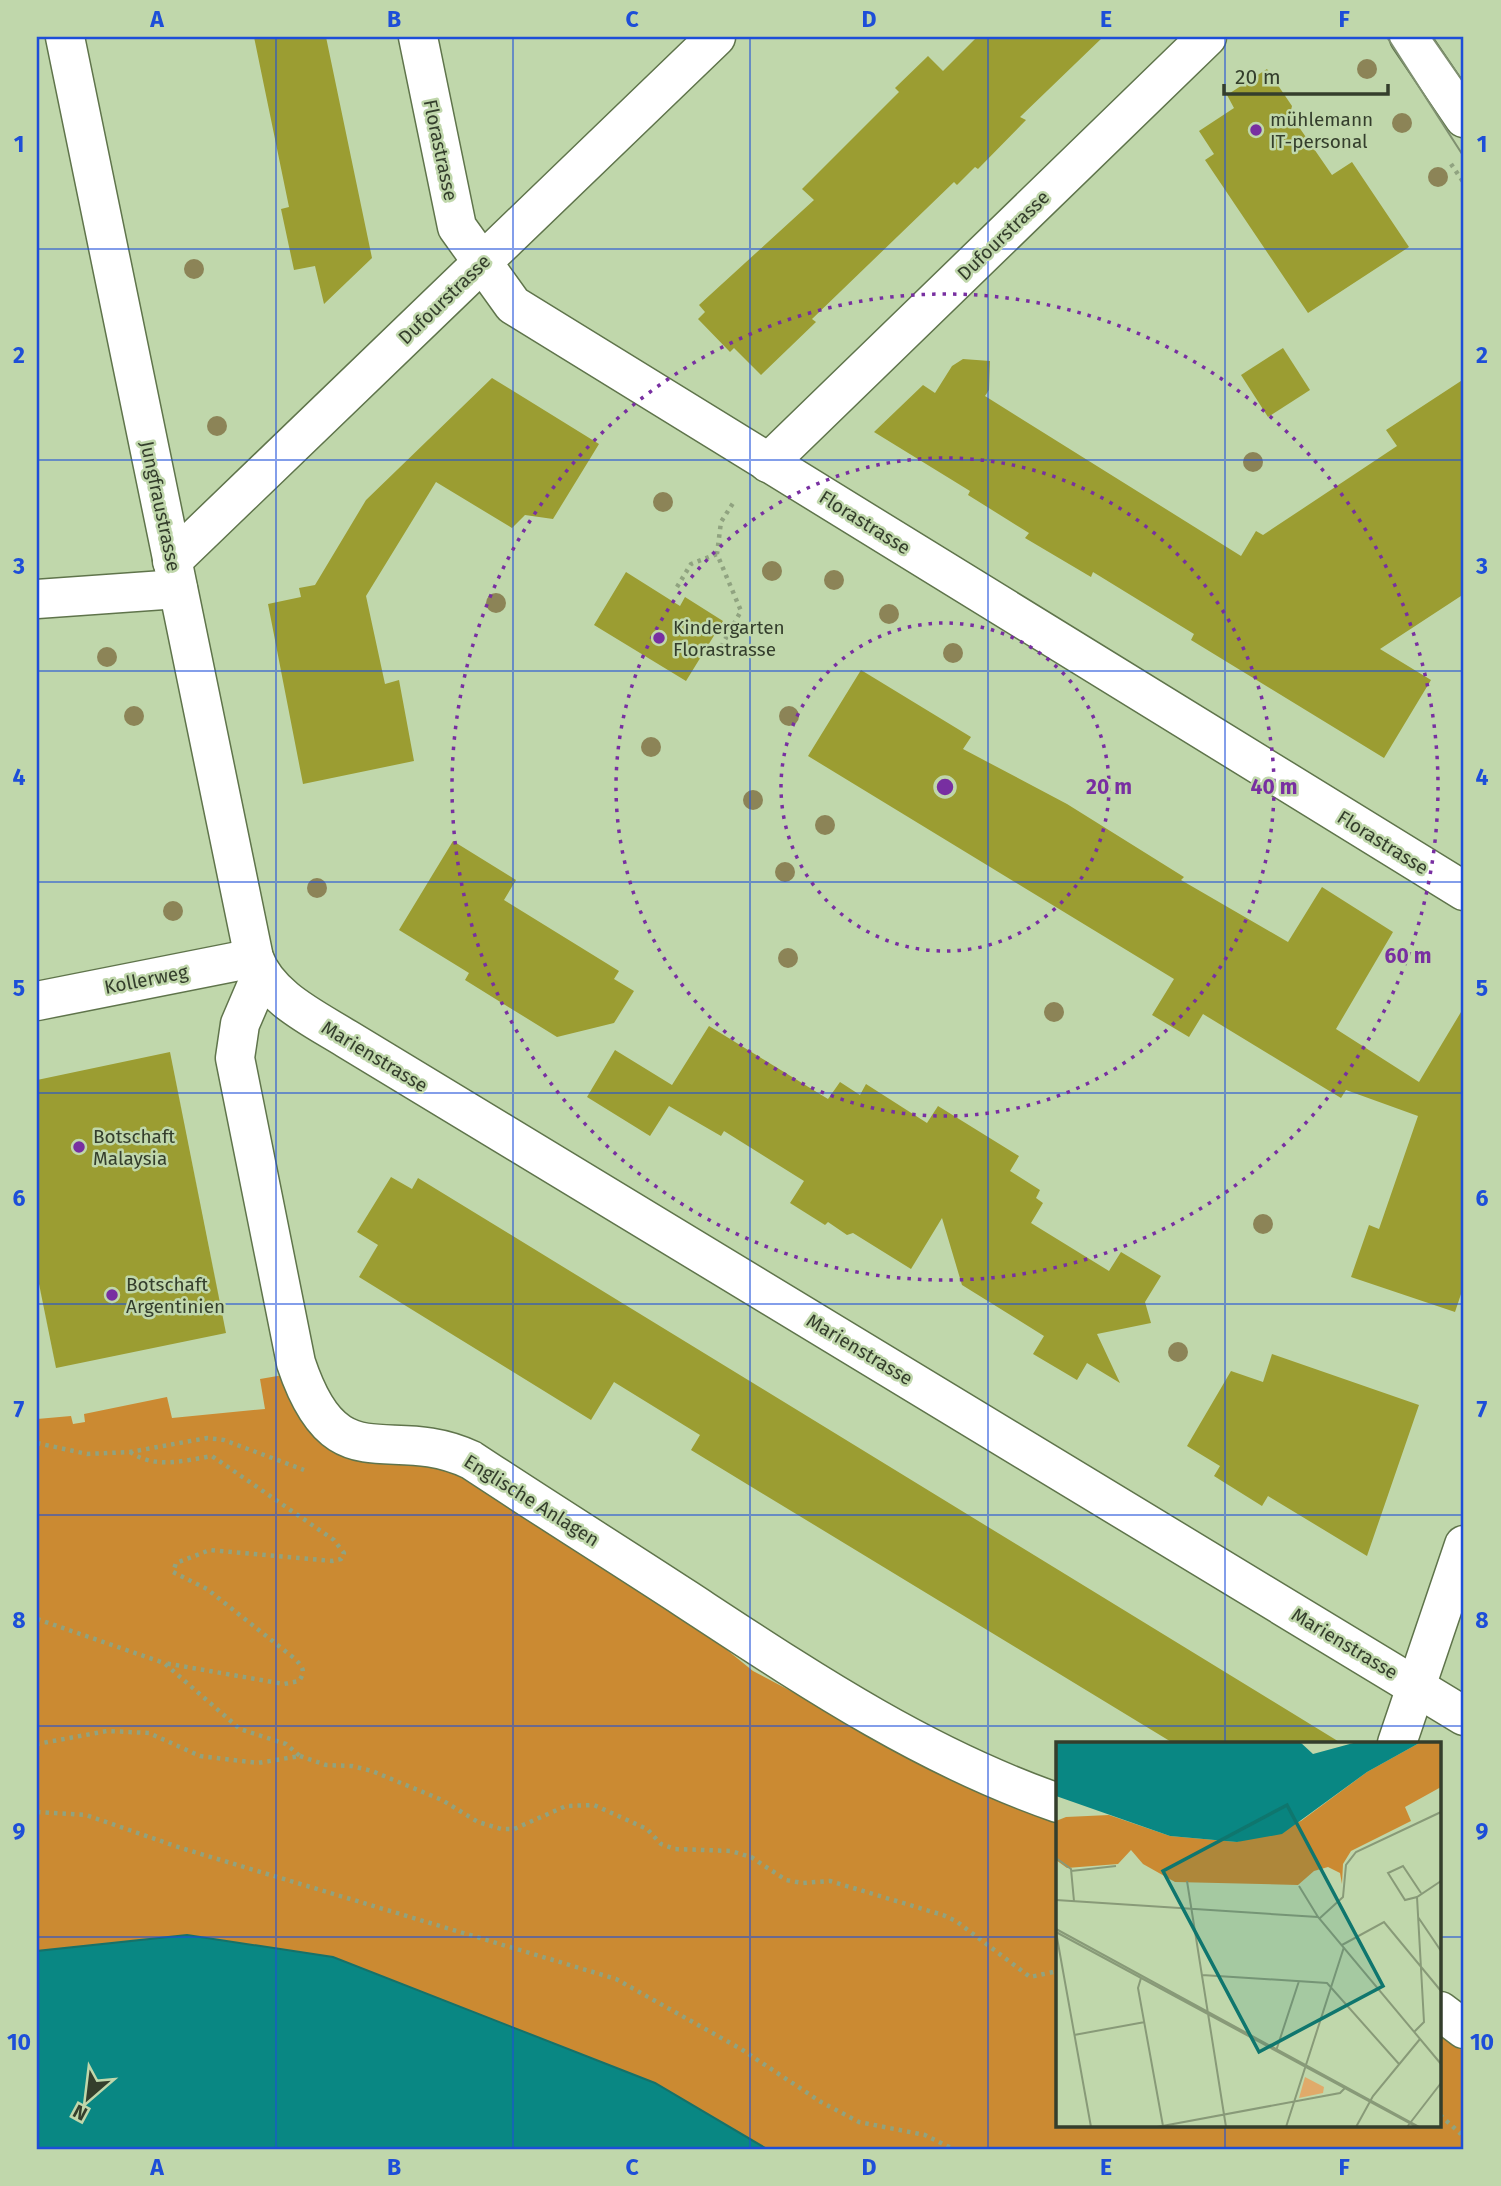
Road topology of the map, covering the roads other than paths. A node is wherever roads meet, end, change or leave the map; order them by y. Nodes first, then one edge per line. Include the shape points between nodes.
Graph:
1 (65, 37) edge
2 (418, 37) edge
3 (716, 37) edge
4 (1207, 37) edge
5 (1409, 37) edge
6 (1464, 118) edge
7 (481, 263) junction
8 (768, 463) junction
9 (175, 575) junction
10 (37, 599) edge
11 (1464, 891) edge
12 (258, 966) junction
13 (37, 1001) edge
14 (1464, 1545) edge
15 (1416, 1686) junction
16 (1464, 1716) edge
17 (1396, 1742) edge
18 (1056, 1802) edge
19 (1442, 2012) edge
20 (1464, 2029) edge

1 - 9 street, Jungfraustrasse
2 - 7 street, Florastrasse via 457,227
3 - 7 street, Dufourstrasse
4 - 8 street, Dufourstrasse
5 - 6 street
7 - 8 street, Florastrasse via 513,305
7 - 9 street, Dufourstrasse
8 - 11 street, Florastrasse
9 - 10 street
9 - 12 street, Jungfraustrasse
12 - 13 street, Kollerweg
12 - 15 street, Marienstrasse via 282,996 336,1032
12 - 18 street, Englische Anlagen via 235,1058 296,1363 315,1410 346,1437 367,1444 452,1451 471,1460 883,1724 963,1766
14 - 15 street
15 - 16 street, Marienstrasse
15 - 17 street
19 - 20 street

